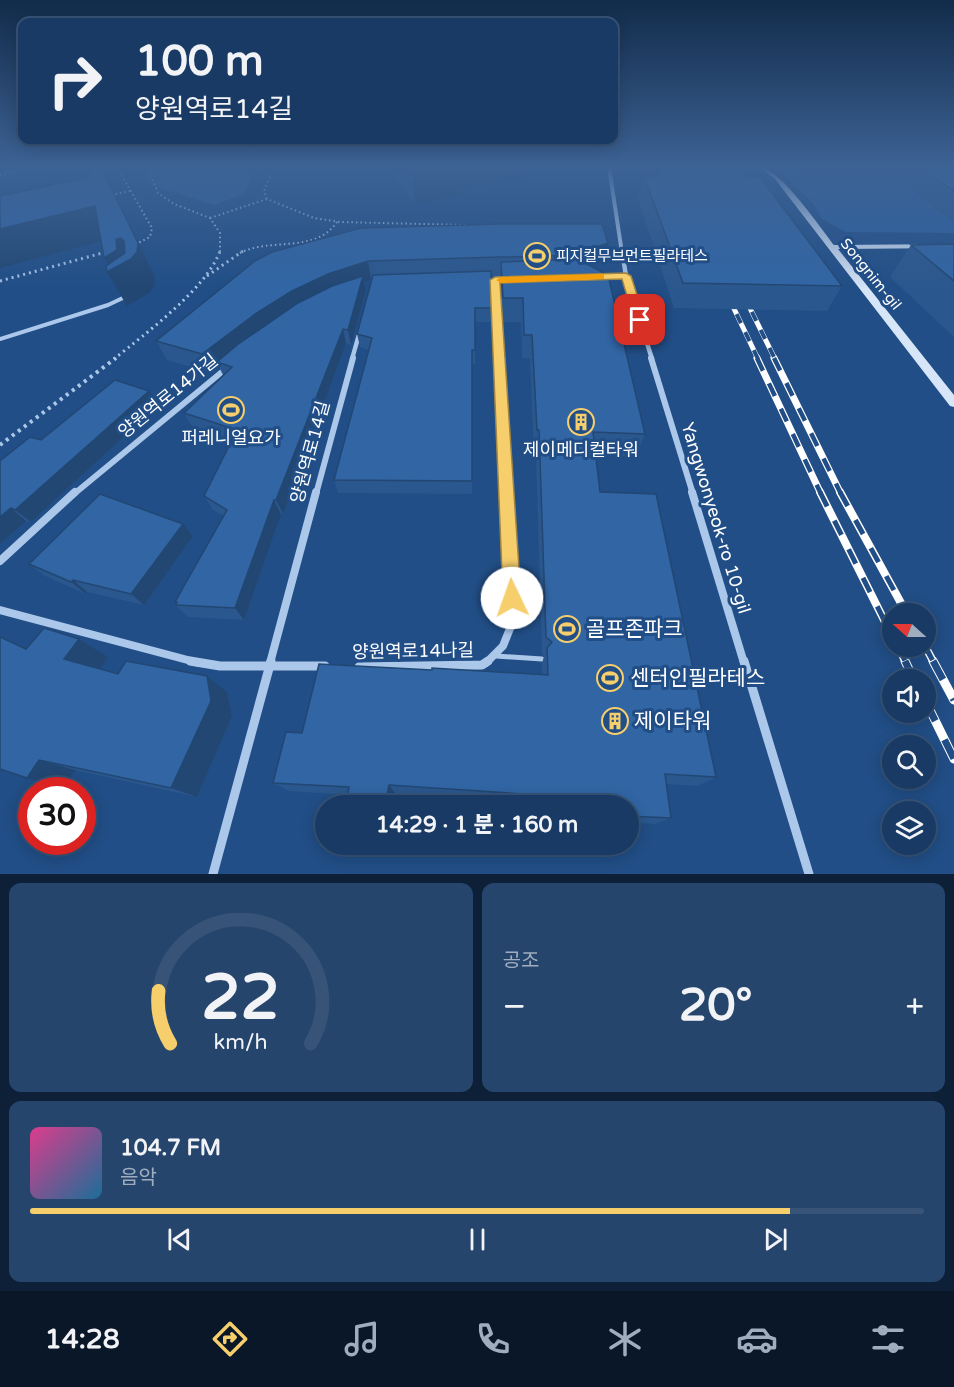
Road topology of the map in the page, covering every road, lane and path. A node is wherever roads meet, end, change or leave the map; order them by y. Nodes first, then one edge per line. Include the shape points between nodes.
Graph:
1 (139, 208) edge
2 (242, 208) edge
3 (286, 208) edge
4 (615, 208) edge
5 (801, 208) edge
6 (210, 218) dead end
7 (337, 222) junction
8 (475, 225) edge
9 (954, 246) edge
10 (125, 247) edge
11 (832, 247) junction
12 (113, 250) edge
13 (626, 276) junction
14 (590, 277) edge
15 (204, 278) dead end
16 (495, 280) junction
17 (507, 280) edge
18 (0, 281) edge
19 (486, 281) edge
20 (134, 291) edge
21 (363, 319) edge
22 (0, 339) edge
23 (232, 364) edge
24 (954, 403) edge
25 (0, 561) edge
26 (0, 610) edge
27 (496, 656) junction
28 (542, 658) dead end
29 (269, 665) junction
30 (335, 666) edge
31 (346, 666) edge
32 (213, 874) edge
33 (809, 874) edge

1 - 10 path via 152,232 143,242
2 - 6 path
3 - 7 path
4 - 13 street, Yangwonyeok-ro 10-gil
5 - 11 street, Songnim-gil
7 - 8 path
7 - 15 path via 326,234 305,242 248,249
9 - 11 street
11 - 24 street, Songnim-gil
12 - 18 path
13 - 14 street
13 - 33 street, Yangwonyeok-ro 10-gil
16 - 17 street
16 - 19 street
16 - 27 street, 양원역로14나길 via 513,621 509,640
20 - 22 lane via 108,305
21 - 29 street, 양원역로14길
23 - 25 street, 양원역로14가길 via 80,488
26 - 29 street via 184,660 220,666
27 - 28 lane
27 - 31 street, 양원역로14나길 via 482,665
29 - 30 street, 양원역로14나길
29 - 32 street, 양원역로14길

